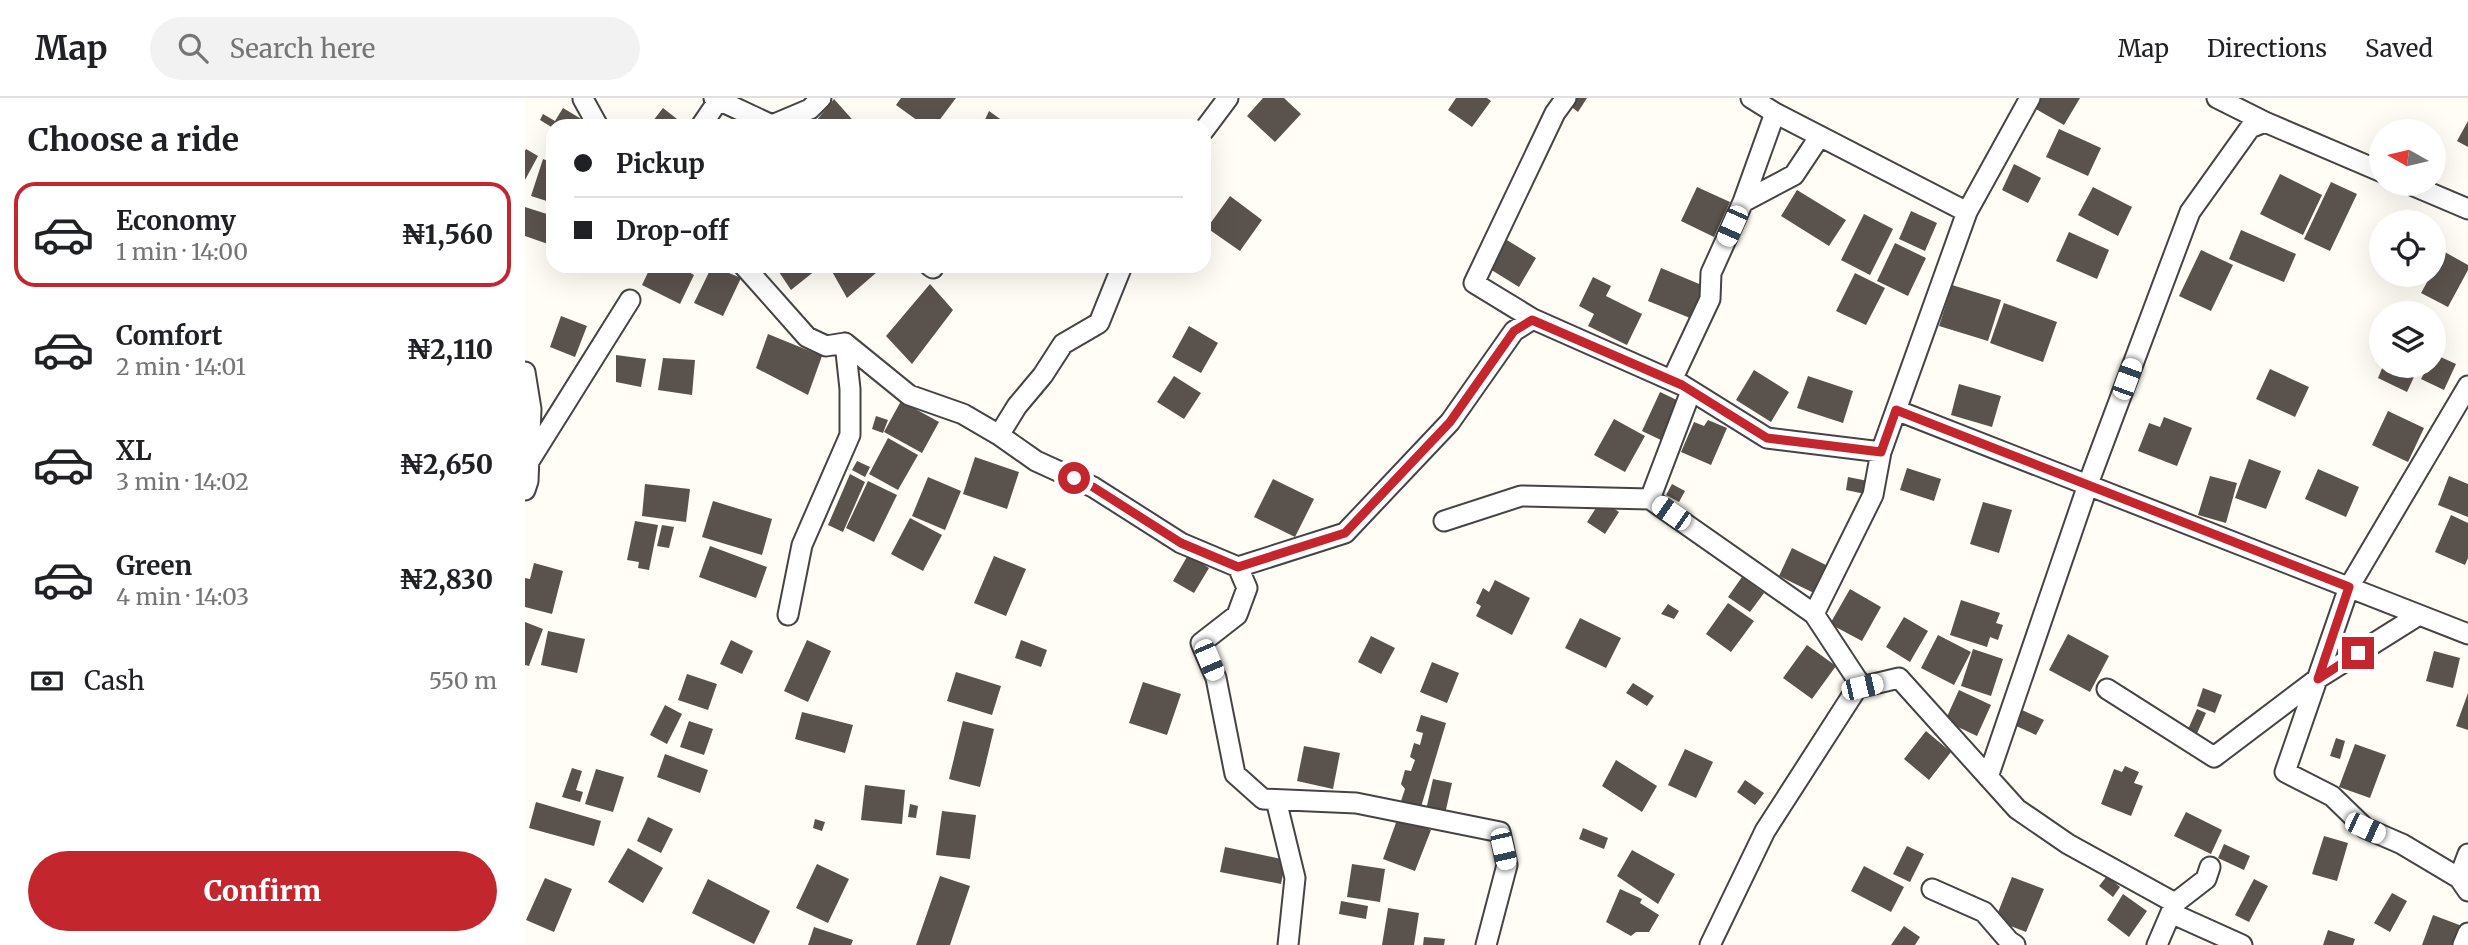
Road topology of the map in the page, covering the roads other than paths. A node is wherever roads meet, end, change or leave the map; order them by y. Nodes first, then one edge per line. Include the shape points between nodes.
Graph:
1 (564, 98) edge
2 (583, 98) edge
3 (821, 98) edge
4 (1229, 98) edge
5 (1566, 98) edge
6 (1751, 98) edge
7 (2030, 98) edge
8 (716, 100) edge
9 (2230, 101) edge
10 (1775, 113) junction
11 (594, 119) edge
12 (705, 119) edge
13 (759, 119) edge
14 (787, 119) edge
15 (1211, 121) edge
16 (2265, 122) junction
17 (1820, 136) junction
18 (2369, 166) edge
19 (2437, 196) edge
20 (1743, 202) junction
21 (2468, 209) edge
22 (1966, 212) junction
23 (750, 273) edge
24 (1119, 273) edge
25 (630, 300) dead end
26 (1532, 320) junction
27 (845, 343) junction
28 (525, 372) edge
29 (1672, 380) junction
30 (2468, 386) edge
31 (1691, 391) junction
32 (1896, 410) junction
33 (999, 435) junction
34 (1881, 452) junction
35 (529, 463) junction
36 (2088, 485) junction
37 (525, 490) edge
38 (1650, 499) junction
39 (1444, 521) dead end
40 (1238, 567) junction
41 (2349, 587) junction
42 (1814, 614) junction
43 (788, 615) dead end
44 (2419, 615) junction
45 (2468, 634) edge
46 (2318, 679) junction
47 (1862, 687) junction
48 (2107, 689) dead end
49 (1988, 777) junction
50 (1276, 800) junction
51 (2468, 854) edge
52 (2210, 867) dead end
53 (2464, 885) edge
54 (1932, 889) dead end
55 (2173, 908) junction
56 (2468, 933) edge
57 (1289, 945) edge
58 (1486, 945) edge
59 (1710, 945) edge
60 (2015, 945) edge
61 (2157, 945) edge
62 (2242, 945) edge
63 (2463, 945) edge

1 - 2 street
2 - 11 street
3 - 14 street via 810,109
4 - 15 street
5 - 26 street via 1474,283
6 - 10 street
7 - 22 street
8 - 12 street
8 - 13 street
9 - 16 street
10 - 17 street
10 - 20 street
16 - 18 street
16 - 36 street via 2250,128 2190,212
17 - 20 street via 1794,175
17 - 22 street
19 - 21 street
20 - 29 street via 1711,273 1710,299
22 - 32 street
23 - 27 street via 807,337 826,346
24 - 33 street via 1099,324 1063,344
25 - 35 street
26 - 29 street
26 - 40 street via 1514,331 1450,422 1345,533
27 - 33 street via 909,395 963,414
27 - 43 street via 850,435 802,545
28 - 35 street via 531,409
29 - 31 street
30 - 41 street
31 - 34 street via 1767,438
31 - 38 street
32 - 34 street
32 - 36 street
33 - 40 street via 1035,461 1093,487 1181,543
34 - 42 street via 1873,495
35 - 37 street
36 - 41 street
36 - 49 street
38 - 39 street via 1521,496
38 - 42 street
40 - 50 street via 1247,588 1237,615 1201,643 1216,678 1235,774 1263,799
41 - 44 street
41 - 46 street
42 - 47 street
44 - 45 street
44 - 46 street
46 - 48 street via 2214,757
46 - 53 street via 2285,772 2332,796 2365,828 2402,844
47 - 49 street via 1899,678
47 - 59 street via 1857,688 1765,831
49 - 55 street via 2017,808
50 - 57 street via 1294,878
50 - 58 street via 1356,803 1500,832 1507,865
51 - 53 street
52 - 55 street via 2206,879
54 - 60 street via 1984,912
55 - 61 street
55 - 62 street
56 - 63 street

